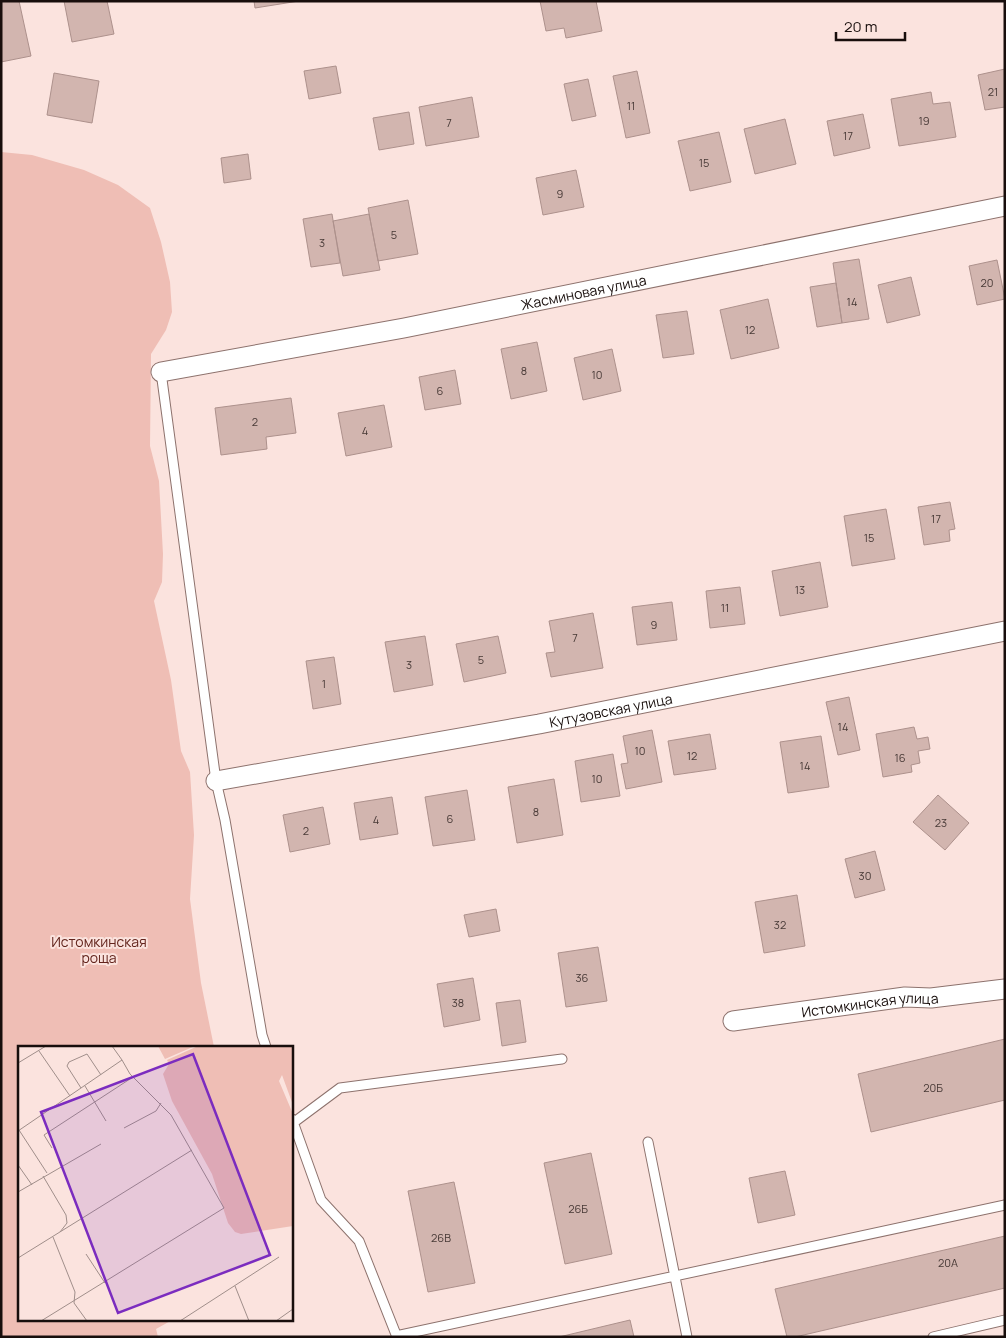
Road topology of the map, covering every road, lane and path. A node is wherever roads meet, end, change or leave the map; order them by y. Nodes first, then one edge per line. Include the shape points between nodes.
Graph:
1 (1005, 206) edge
2 (161, 372) joint
3 (1005, 631) edge
4 (216, 781) junction
5 (1005, 989) edge
6 (733, 1021) dead end
7 (266, 1046) edge
8 (562, 1058) dead end
9 (292, 1120) edge
10 (648, 1142) dead end
11 (1005, 1205) edge
12 (674, 1276) junction
13 (1005, 1320) edge
14 (397, 1336) edge
15 (686, 1337) edge
16 (933, 1337) edge

1 - 2 street, Жасминовая улица via 404,328
2 - 4 lane
3 - 4 street, Кутузовская улица via 539,724
4 - 7 lane
5 - 6 street, Истомкинская улица via 931,998 905,997
8 - 9 lane via 340,1088
9 - 14 lane via 321,1200 359,1241
10 - 12 lane
11 - 12 lane
12 - 14 lane
12 - 15 lane
13 - 16 lane

